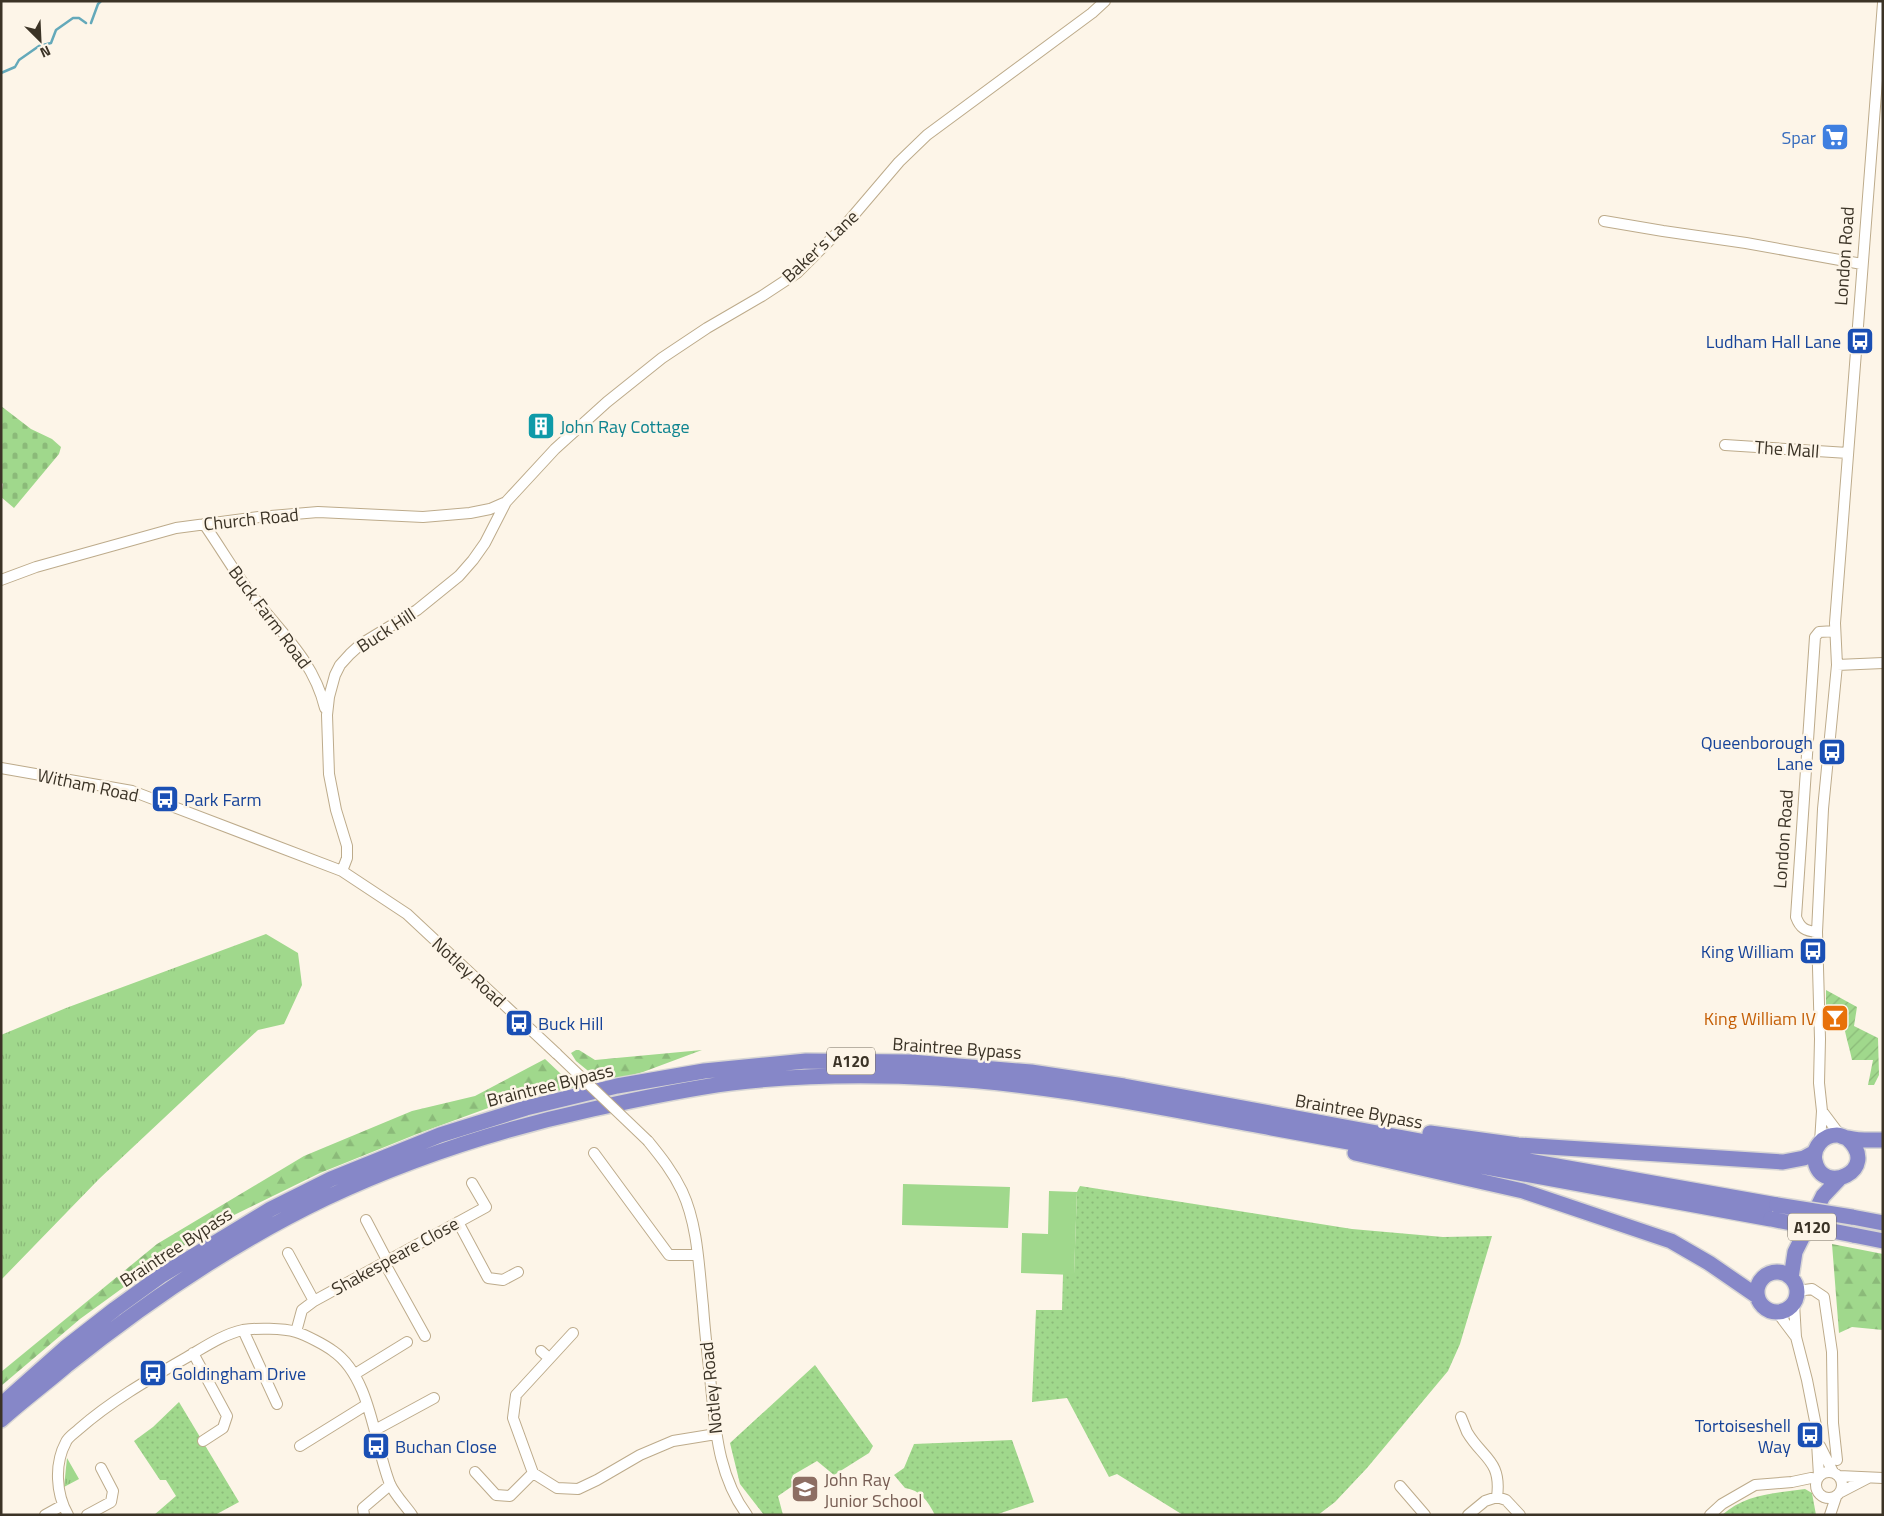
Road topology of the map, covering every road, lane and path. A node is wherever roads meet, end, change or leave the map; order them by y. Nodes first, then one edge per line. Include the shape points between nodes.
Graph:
1 (1105, 1) edge
2 (1883, 3) edge
3 (1604, 220) dead end
4 (1862, 264) junction
5 (1726, 445) dead end
6 (1848, 453) junction
7 (506, 502) junction
8 (204, 524) junction
9 (1, 580) edge
10 (1835, 631) junction
11 (1883, 663) edge
12 (1837, 665) junction
13 (326, 715) junction
14 (1, 768) edge
15 (342, 871) junction
16 (1817, 932) junction
17 (1822, 1111) junction
18 (1310, 1136) junction
19 (1395, 1136) junction
20 (1844, 1137) junction
21 (1883, 1142) edge
22 (1818, 1147) junction
23 (594, 1153) dead end
24 (1858, 1160) junction
25 (1821, 1173) junction
26 (1839, 1179) junction
27 (472, 1183) dead end
28 (1823, 1196) junction
29 (1774, 1212) junction
30 (366, 1220) dead end
31 (458, 1222) junction
32 (1883, 1223) edge
33 (1879, 1240) edge
34 (1794, 1252) junction
35 (288, 1253) dead end
36 (697, 1255) junction
37 (386, 1261) junction
38 (518, 1272) dead end
39 (1769, 1274) junction
40 (1794, 1290) junction
41 (1757, 1296) junction
42 (314, 1301) junction
43 (1777, 1312) junction
44 (243, 1330) junction
45 (296, 1332) junction
46 (573, 1333) dead end
47 (425, 1336) dead end
48 (1796, 1337) junction
49 (406, 1342) dead end
50 (193, 1353) junction
51 (355, 1374) junction
52 (434, 1398) dead end
53 (277, 1404) dead end
54 (1, 1405) edge
55 (366, 1405) junction
56 (1461, 1417) dead end
57 (1, 1420) edge
58 (375, 1430) junction
59 (716, 1434) junction
60 (203, 1441) dead end
61 (1818, 1443) junction
62 (300, 1446) dead end
63 (1836, 1460) dead end
64 (101, 1468) dead end
65 (475, 1472) dead end
66 (533, 1473) junction
67 (1836, 1474) junction
68 (1869, 1477) junction
69 (1818, 1478) junction
70 (1883, 1478) edge
71 (1792, 1482) junction
72 (390, 1485) junction
73 (1400, 1486) dead end
74 (1839, 1494) junction
75 (1820, 1495) junction
76 (1497, 1497) junction
77 (63, 1505) junction
78 (45, 1515) edge
79 (68, 1515) edge
80 (87, 1515) edge
81 (364, 1515) edge
82 (412, 1515) edge
83 (747, 1515) edge
84 (1425, 1515) edge
85 (1468, 1515) edge
86 (1520, 1515) edge
87 (1710, 1515) edge
88 (1828, 1515) edge

1 - 7 street, Baker's Lane via 1092,14 927,135 797,273 682,344 607,402 555,449
2 - 4 street, London Road
3 - 4 street
4 - 6 street, London Road
5 - 6 street, The Mall
6 - 10 street, London Road
7 - 8 street, Church Road via 470,513 423,517 318,512
7 - 13 street, Buck Hill via 485,543 459,576 423,606 361,644 345,659 333,681
8 - 9 street, Church Road via 154,533
8 - 13 street, Buck Farm Road via 251,593 309,667 321,692
10 - 12 street, London Road
10 - 16 street, London Road via 1819,632 1815,637 1796,917 1808,932
11 - 12 street
12 - 16 street, London Road via 1823,809
13 - 15 street, Buck Hill via 329,774 347,846
14 - 15 street, Witham Road via 132,791
15 - 36 street, Notley Road, bridge via 406,914 648,1141 667,1164 682,1191 692,1218
16 - 17 street, London Road
17 - 20 street
17 - 22 street, London Road
18 - 29 highway, Braintree Bypass / A120 via 1529,1177
18 - 41 highway via 1357,1154 1523,1191 1670,1242 1709,1263
18 - 57 highway, Braintree Bypass / A120 via 1066,1091 940,1078 872,1076 733,1083 551,1118 469,1142 392,1170 325,1199 229,1250 130,1315
19 - 22 highway via 1411,1130 1518,1145 1783,1162 1804,1158
19 - 29 highway, Braintree Bypass / A120
19 - 54 highway, Braintree Bypass / A120 via 1070,1077 911,1062 806,1061 704,1071 616,1086 526,1108 440,1135 331,1179 271,1209 162,1275 115,1309
20 - 21 highway
20 - 22 highway via 1826,1137
20 - 24 highway via 1854,1144
21 - 24 highway
22 - 25 highway via 1817,1167
23 - 36 street via 670,1255
24 - 26 highway via 1851,1172
25 - 26 highway
25 - 28 highway
26 - 28 highway
27 - 31 street, Shakespeare Close via 486,1207
28 - 34 highway
29 - 32 highway, A120, bridge via 1852,1217
29 - 33 highway, A120, bridge via 1853,1236
30 - 37 street
31 - 37 street, Shakespeare Close
31 - 38 street via 488,1278 503,1280
34 - 39 highway
34 - 40 highway
35 - 42 street
36 - 59 street, Notley Road
37 - 42 street, Shakespeare Close
37 - 47 street
39 - 40 highway via 1777,1272
39 - 41 highway via 1758,1287
40 - 43 highway via 1783,1312
40 - 48 street
40 - 63 street via 1812,1289 1824,1297 1832,1352
41 - 43 highway via 1764,1308
42 - 45 street, Shakespeare Close via 302,1310
43 - 48 street
44 - 45 street
44 - 50 street via 219,1338
44 - 53 street
45 - 51 street via 334,1351
46 - 66 street via 545,1354 516,1395 513,1418
48 - 61 street
49 - 51 street
50 - 60 street via 227,1416 222,1428
50 - 77 street via 97,1414 66,1441 59,1461 58,1480
51 - 55 street
52 - 58 street
55 - 58 street
55 - 62 street
56 - 76 street via 1468,1433 1494,1467 1499,1486
58 - 72 street
59 - 66 street via 672,1441 578,1489 557,1488
59 - 83 street, Notley Road via 722,1464
61 - 67 street
61 - 69 street
64 - 80 street via 113,1491 111,1502
65 - 66 street via 486,1479 496,1495 510,1496
67 - 68 street
67 - 69 street via 1828,1472
67 - 74 street via 1843,1484
68 - 70 street
68 - 74 street
69 - 71 street
69 - 75 street via 1816,1486
71 - 75 street via 1812,1488
71 - 87 street via 1755,1484
72 - 81 street via 363,1508
72 - 82 street
73 - 84 street
74 - 75 street via 1829,1499
74 - 88 street
75 - 88 street
76 - 85 street via 1485,1501
76 - 86 street via 1506,1500
77 - 78 street
77 - 79 street

